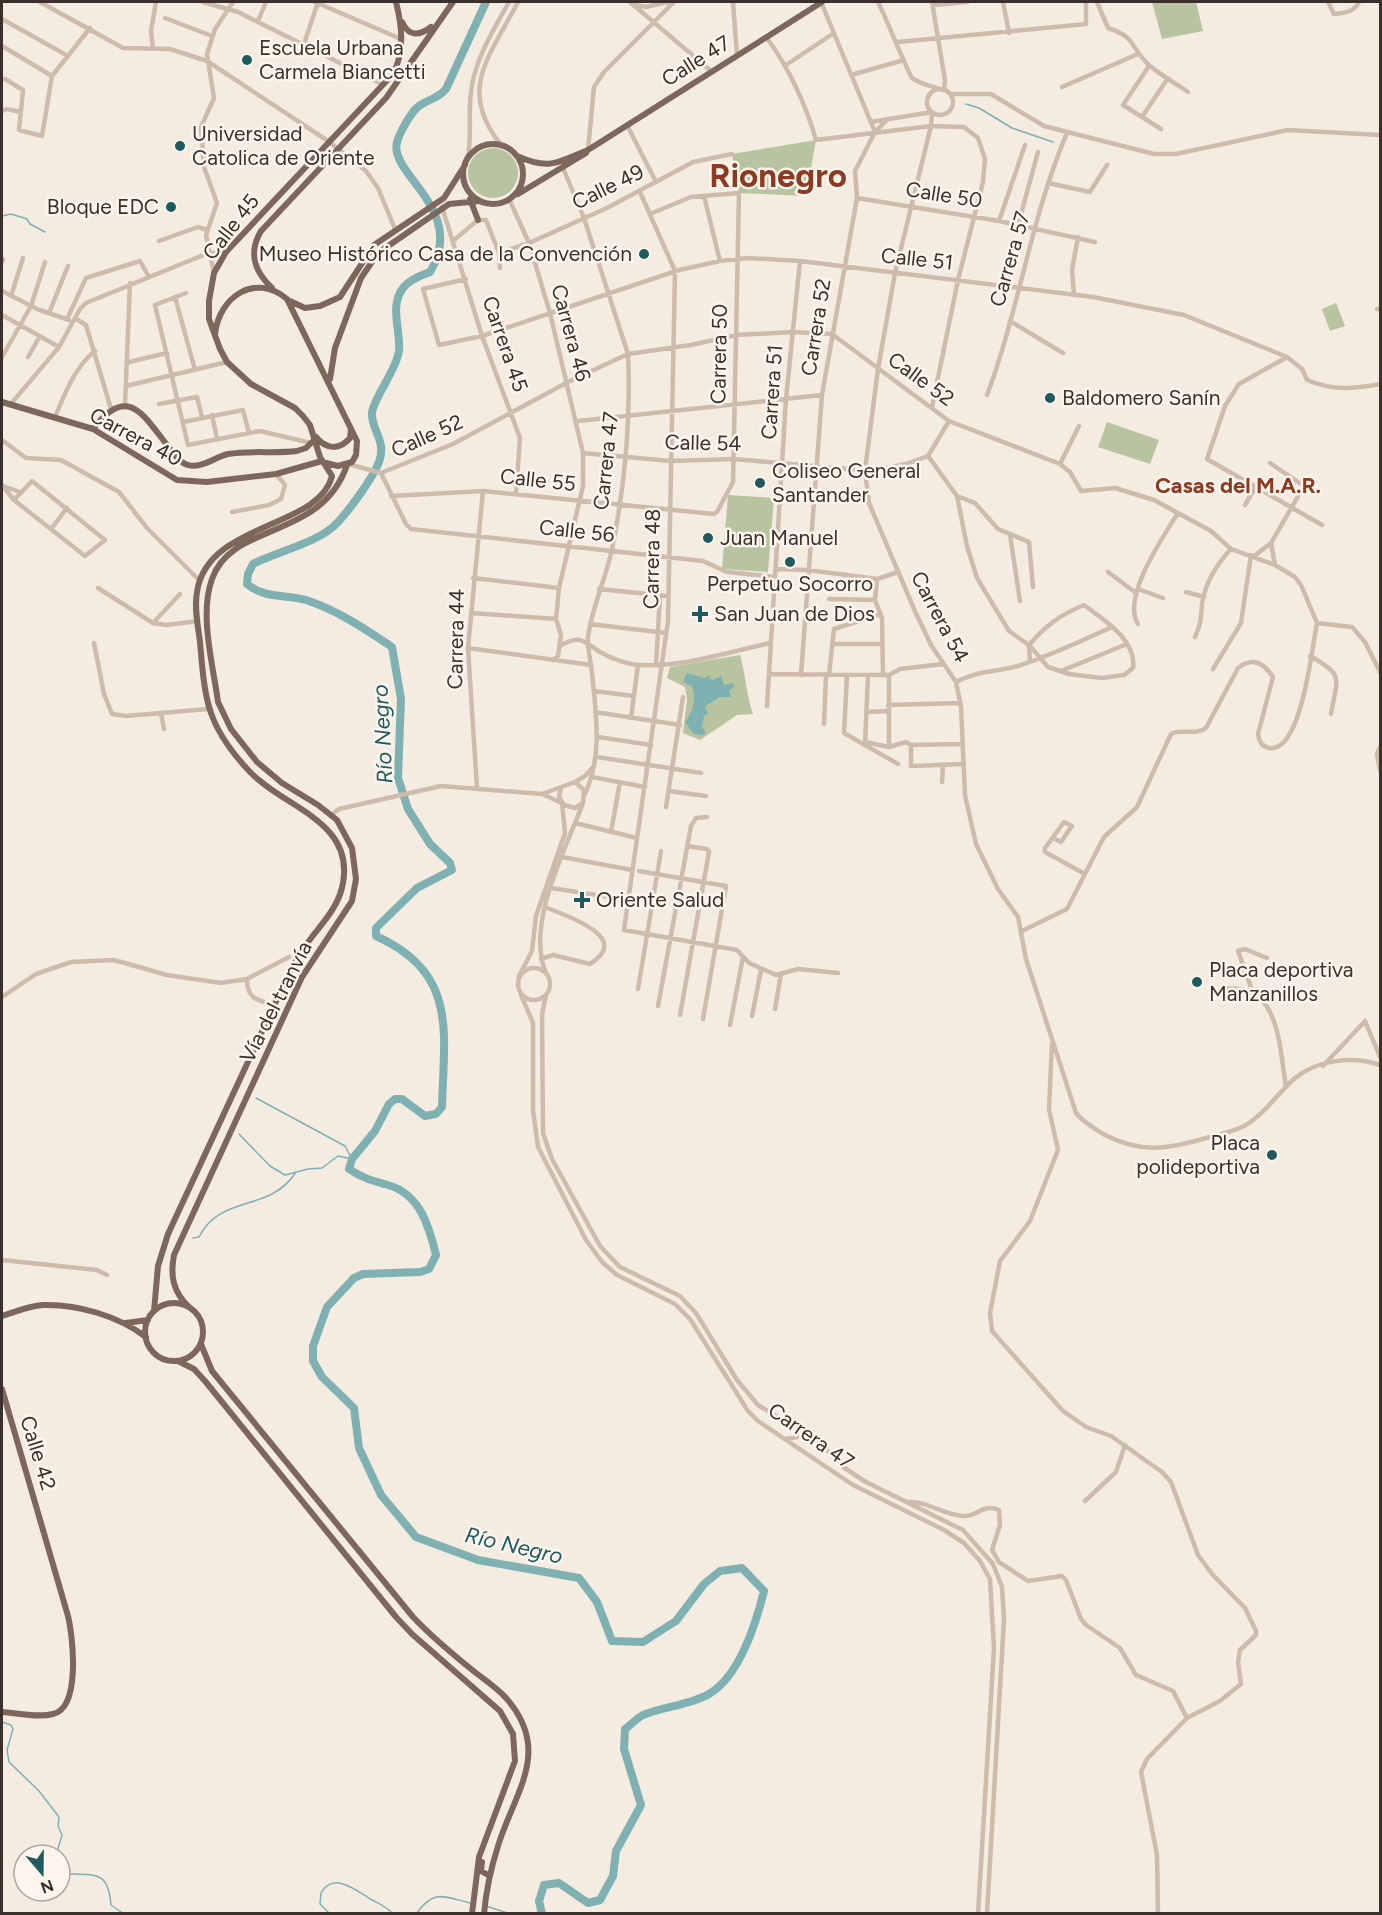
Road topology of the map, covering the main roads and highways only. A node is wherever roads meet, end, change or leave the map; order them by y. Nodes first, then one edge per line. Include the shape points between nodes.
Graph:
1 (396, 2) edge
2 (453, 2) edge
3 (821, 2) edge
4 (400, 19) junction
5 (439, 21) junction
6 (588, 150) junction
7 (517, 156) junction
8 (465, 165) junction
9 (556, 165) junction
10 (563, 168) junction
11 (464, 182) junction
12 (511, 198) junction
13 (471, 200) junction
14 (480, 201) junction
15 (440, 207) junction
16 (478, 220) road end
17 (416, 221) junction
18 (272, 288) junction
19 (287, 298) junction
20 (215, 338) junction
21 (330, 383) junction
22 (5, 404) edge
23 (351, 427) junction
24 (93, 429) junction
25 (314, 439) junction
26 (322, 461) junction
27 (348, 464) junction
28 (331, 815) junction
29 (314, 817) junction
30 (328, 828) junction
31 (295, 963) junction
32 (306, 970) junction
33 (189, 1307) junction
34 (154, 1311) junction
35 (2, 1316) edge
36 (148, 1320) junction
37 (125, 1323) junction
38 (146, 1337) junction
39 (201, 1344) junction
40 (178, 1361) junction
41 (2, 1389) edge
42 (2, 1712) edge
43 (486, 1835) junction
44 (491, 1872) junction
45 (472, 1914) edge
46 (484, 1914) edge

1 - 4 main road, Calle 45
2 - 5 main road, Calle 45
3 - 6 main road, Calle 47
4 - 5 main road via 406,30 414,34 425,32
4 - 20 main road, Calle 45 via 397,65 384,85 226,252 210,286 208,309
5 - 18 main road, Calle 45 via 396,85 257,237 255,266
6 - 9 main road, Calle 47
6 - 10 main road, Calle 47
7 - 8 main road via 502,146 483,146 468,157
7 - 9 main road via 533,163
7 - 12 main road via 522,181
8 - 11 main road
8 - 15 main road
9 - 10 main road
10 - 12 main road, Calle 47
11 - 13 main road
11 - 14 main road
12 - 14 main road via 495,204
13 - 14 main road
13 - 15 main road
13 - 16 main road
15 - 17 main road
17 - 19 main road via 374,245 340,297 306,308
17 - 21 main road via 378,253 361,278 335,348
18 - 19 main road
18 - 20 main road via 246,290 230,299 219,317
19 - 21 main road
20 - 25 main road, Calle 45 via 227,362 251,384 295,408 310,425
21 - 23 main road
22 - 24 main road, Carrera 40
23 - 25 main road via 350,438 338,447
23 - 27 main road via 357,441 354,459
24 - 25 main road via 111,410 125,404 142,416 181,461 191,466 229,454 288,452
24 - 26 main road, Carrera 40 via 177,480 207,482 276,474
25 - 26 main road
26 - 27 main road via 330,465
26 - 29 main road, Vía del tranvía via 332,476 321,493 292,514 218,553 199,580 196,593 208,709 224,740 253,776
27 - 28 main road, Vía del tranvía via 334,490 317,509 243,544 227,556 213,578 208,604 218,702 227,723 266,770
28 - 29 main road
28 - 30 main road
28 - 32 main road, Vía del tranvía via 352,848 355,892 347,912
29 - 30 main road, Vía del tranvía
30 - 31 main road, Vía del tranvía via 341,853 342,892
31 - 32 main road via 287,992 292,991
31 - 34 main road, Vía del tranvía via 162,1250
32 - 33 main road, Vía del tranvía via 174,1255 173,1284
33 - 34 main road via 167,1304
33 - 39 main road via 202,1323
34 - 36 main road
35 - 37 main road via 44,1305 97,1313
36 - 37 main road
36 - 38 main road
37 - 38 main road
38 - 40 main road via 161,1357
39 - 40 main road
39 - 44 main road via 212,1371 413,1617 516,1711 526,1733 528,1773
40 - 43 main road via 194,1369 205,1381 412,1634 507,1720 516,1746 515,1761
41 - 42 main road, Calle 42 via 72,1630 73,1653 69,1699 64,1708 52,1714
43 - 44 main road via 480,1868 484,1874
43 - 45 main road via 476,1870
44 - 46 main road

